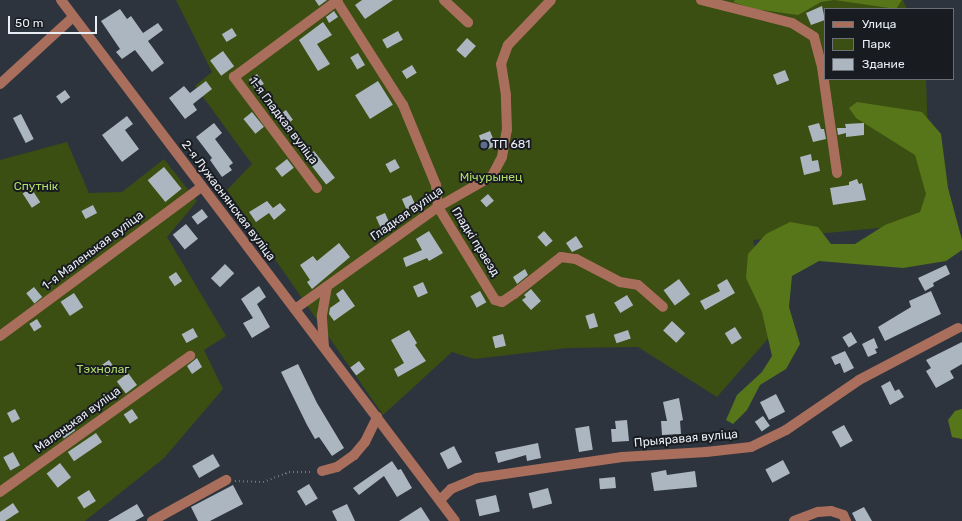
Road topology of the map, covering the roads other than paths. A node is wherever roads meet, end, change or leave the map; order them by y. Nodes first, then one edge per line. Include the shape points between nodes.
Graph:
1 (61, 0) edge
2 (337, 0) edge
3 (444, 0) edge
4 (551, 0) edge
5 (701, 0) edge
6 (73, 17) junction
7 (468, 22) dead end
8 (0, 84) edge
9 (837, 173) dead end
10 (201, 188) junction
11 (317, 188) dead end
12 (438, 207) junction
13 (327, 286) junction
14 (663, 307) dead end
15 (295, 309) junction
16 (958, 328) dead end
17 (0, 336) edge
18 (324, 347) junction
19 (190, 356) dead end
20 (377, 417) junction
21 (322, 472) road end
22 (226, 480) road end
23 (0, 492) edge
24 (440, 500) junction
25 (844, 518) edge
26 (152, 521) edge
27 (455, 521) edge
28 (794, 521) edge

1 - 6 street, 2-я Лужаснянская вуліца
2 - 11 street, 1-я Гладкая вуліца via 234,77
2 - 12 street, Гладкі праезд via 403,105 436,185
3 - 7 street
4 - 12 street, Гладкая вуліца via 508,44 501,64 507,130 502,157 492,176
5 - 9 street via 792,23 814,37 822,67
6 - 8 street
6 - 10 street, 2-я Лужаснянская вуліца
10 - 15 street, 2-я Лужаснянская вуліца
10 - 17 street, 1-я Маленькая вуліца
12 - 13 street, Гладкая вуліца
12 - 14 street, Гладкі праезд via 495,300 502,302 561,257 576,259 620,282 638,285
13 - 15 street, Гладкая вуліца
13 - 18 street via 322,315
15 - 18 street, 2-я Лужаснянская вуліца
16 - 24 street, Прыяравая вуліца via 859,380 786,430 751,446 706,452 622,457 476,478 451,489
18 - 20 street, 2-я Лужаснянская вуліца
19 - 23 street, Маленькая вуліца
20 - 21 street via 365,442 354,455 337,467
20 - 24 street, 2-я Лужаснянская вуліца
22 - 26 street
24 - 27 street, 2-я Лужаснянская вуліца
25 - 28 street via 831,511 818,512

